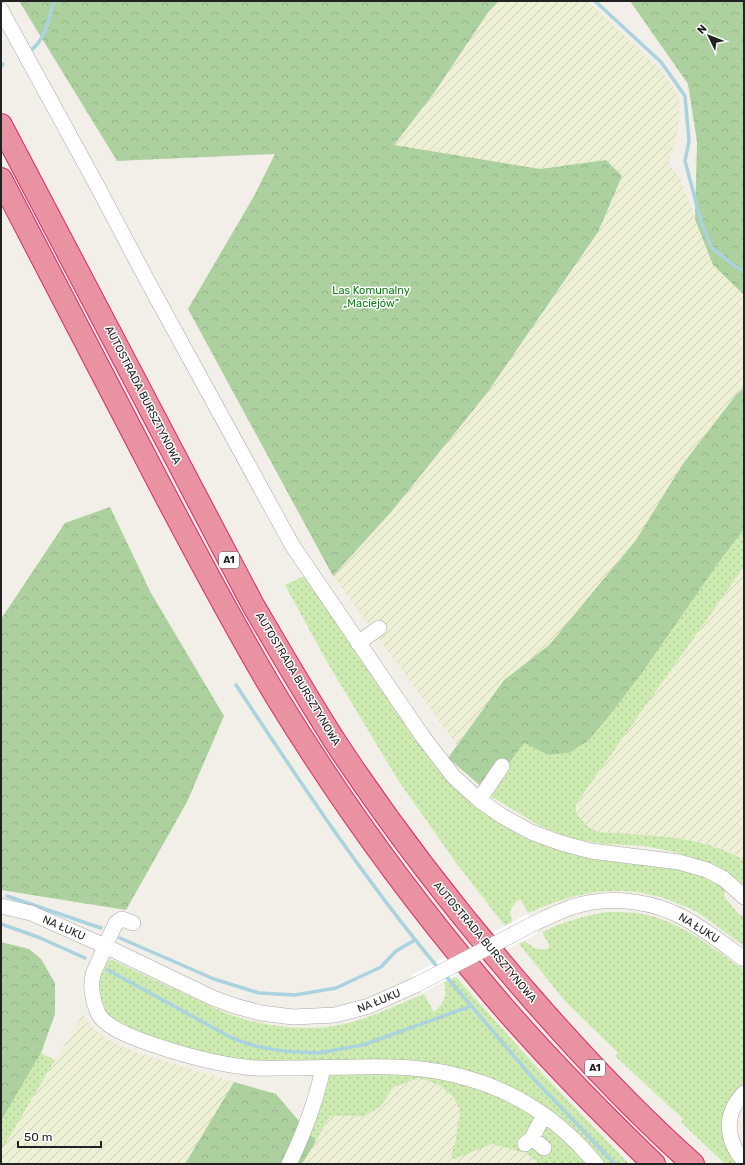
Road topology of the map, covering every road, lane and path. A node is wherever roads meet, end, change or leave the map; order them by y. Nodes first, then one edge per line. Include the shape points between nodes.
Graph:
1 (1, 10) edge
2 (1, 125) edge
3 (1, 179) edge
4 (379, 628) dead end
5 (358, 643) junction
6 (502, 766) dead end
7 (479, 800) junction
8 (744, 897) edge
9 (1, 906) edge
10 (133, 923) dead end
11 (105, 946) junction
12 (744, 958) edge
13 (323, 1068) junction
14 (744, 1093) edge
15 (544, 1114) junction
16 (544, 1148) dead end
17 (744, 1162) edge
18 (289, 1164) edge
19 (596, 1164) edge
20 (654, 1164) edge
21 (693, 1164) edge

1 - 5 street via 292,545
2 - 21 highway, AUTOSTRADA BURSZTYNOWA / A1 via 253,605 336,743 432,879 504,967 574,1046
3 - 20 highway, A1 via 198,557 275,695 314,756 413,897 483,984 557,1066
4 - 5 street
5 - 7 street via 453,776
6 - 7 street
7 - 8 street via 531,832 561,843 591,851 679,862 707,870 724,879
9 - 11 street, NA ŁUKU via 31,913
10 - 11 street via 122,919 116,923
11 - 12 street, NA ŁUKU, bridge via 213,998 248,1010 282,1017 335,1015 389,998 533,924 566,909 602,901 636,902 668,911 685,918
11 - 13 street via 93,976 93,996 98,1014 110,1026 154,1045 246,1068
13 - 15 street via 423,1068 455,1074 485,1083
13 - 18 street via 304,1135
14 - 17 street via 732,1110 729,1124 730,1140
15 - 16 street via 528,1141
15 - 19 street via 564,1130

